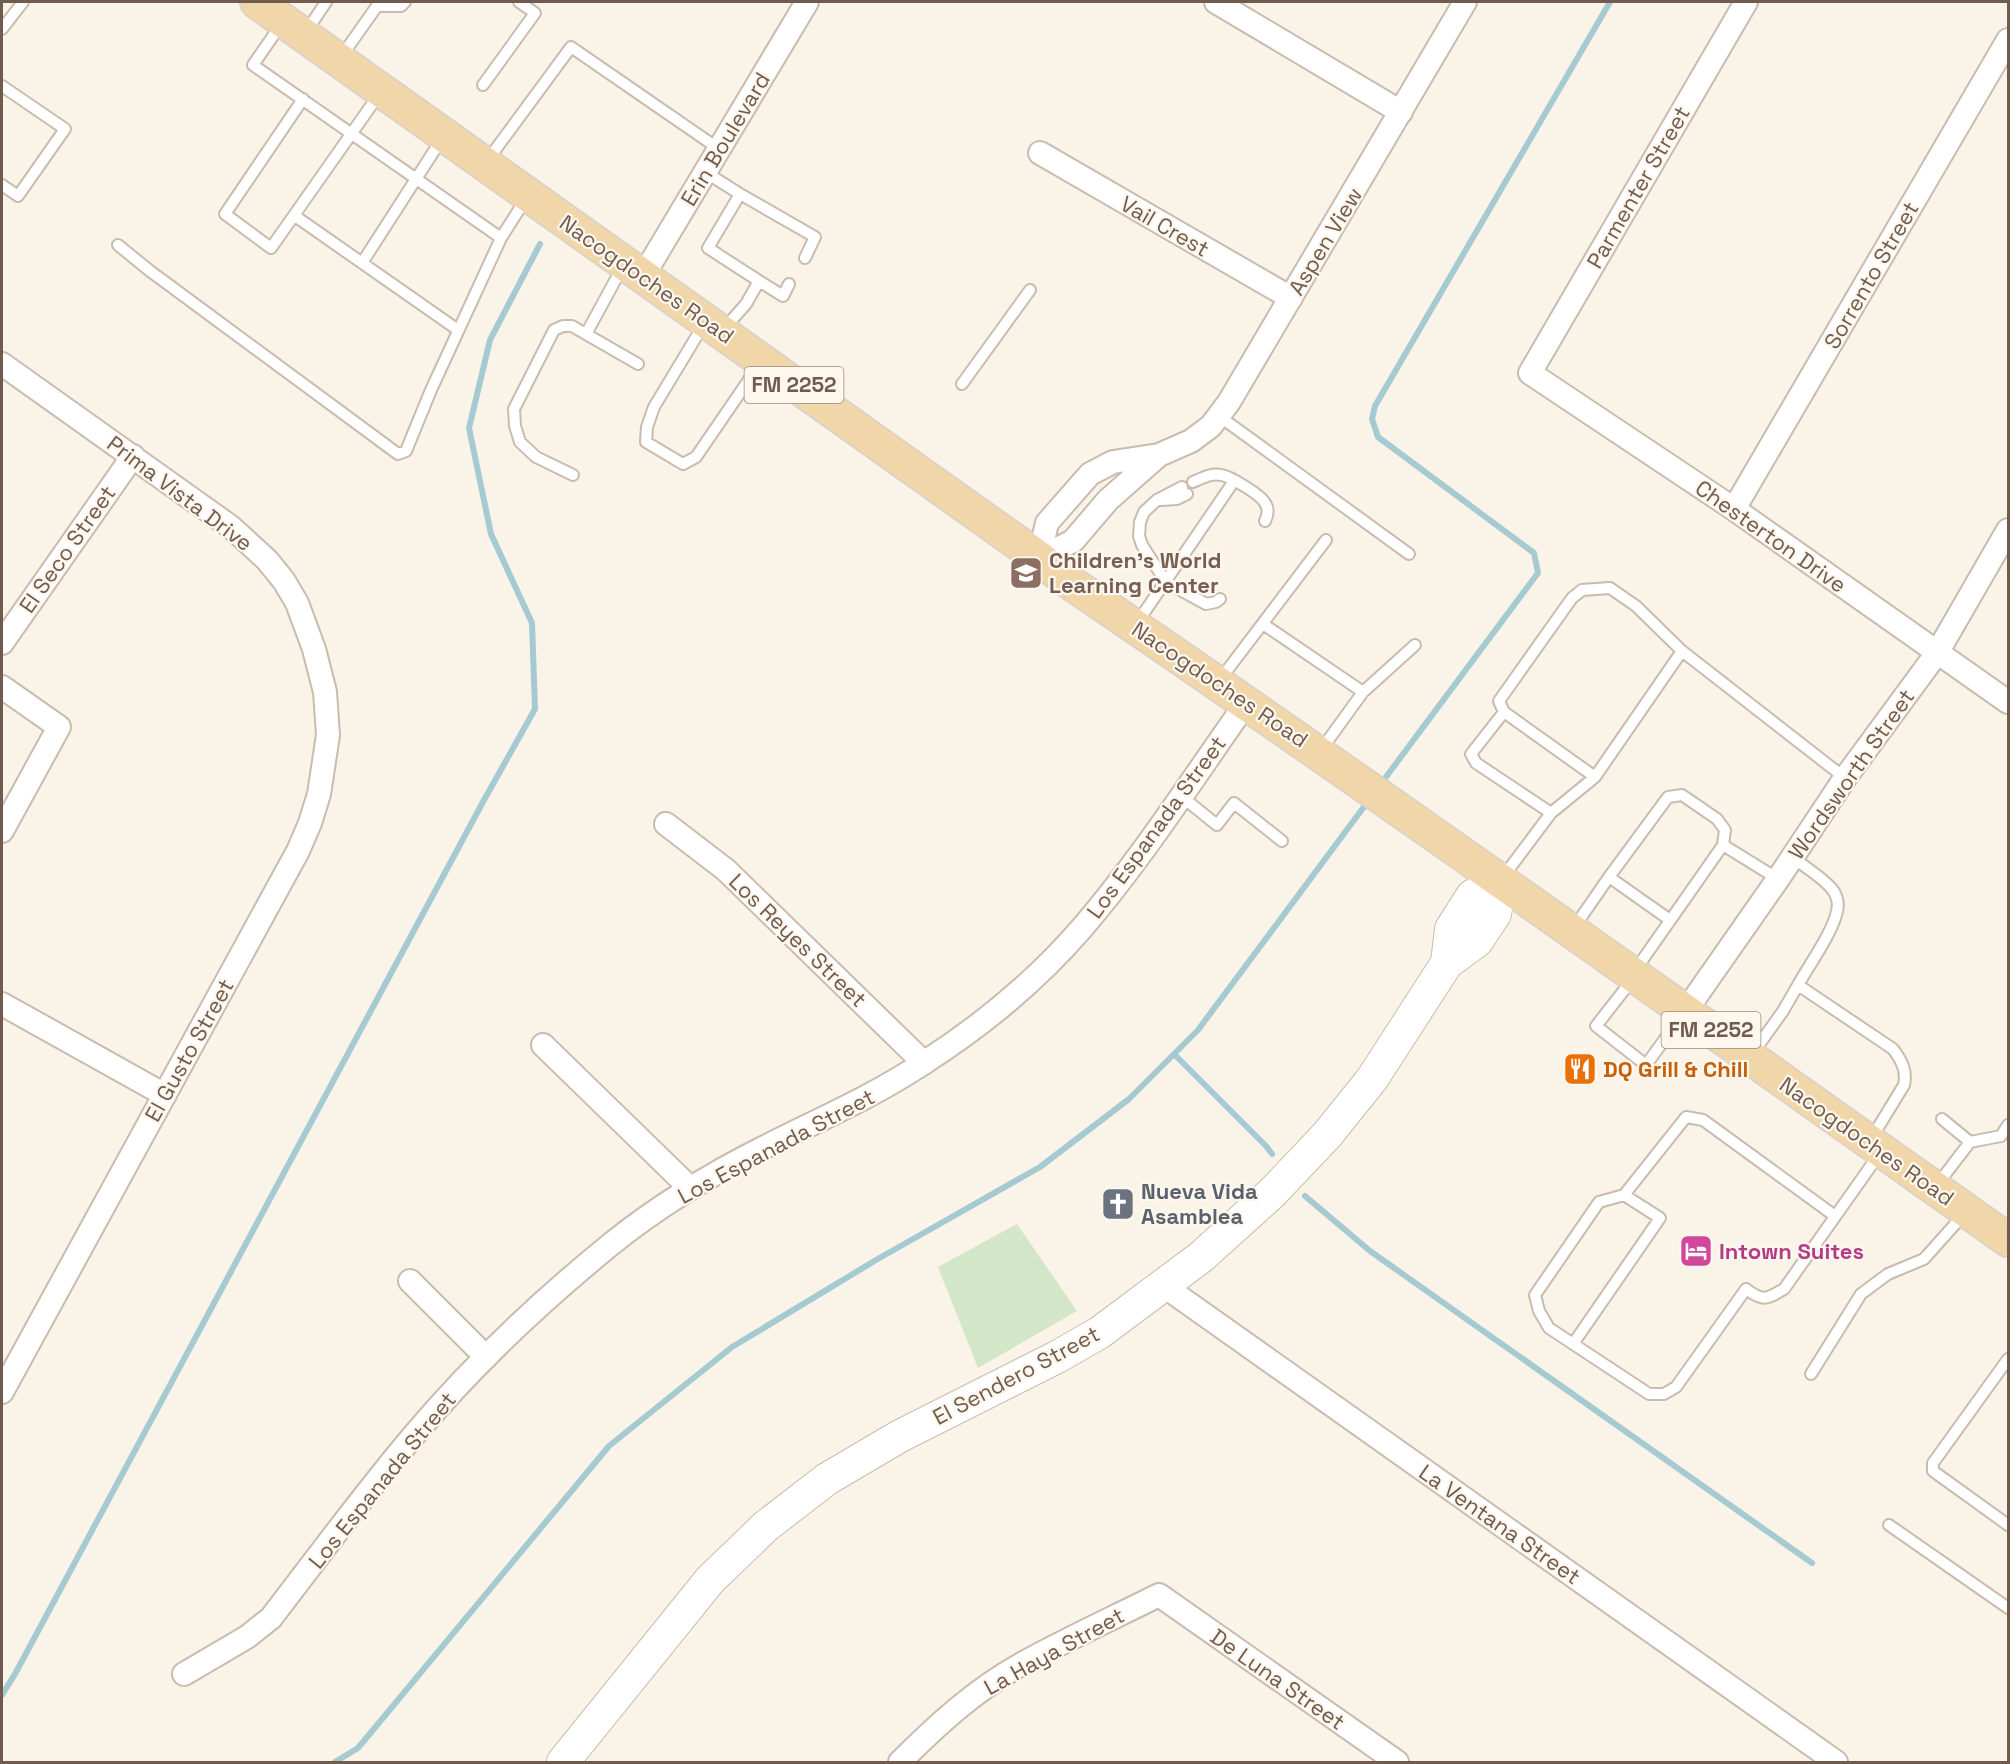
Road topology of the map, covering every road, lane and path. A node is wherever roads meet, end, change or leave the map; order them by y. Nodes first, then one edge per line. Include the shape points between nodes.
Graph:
1 (23, 2) edge
2 (257, 2) edge
3 (326, 2) edge
4 (405, 2) edge
5 (519, 2) edge
6 (807, 2) edge
7 (1216, 2) edge
8 (1466, 2) edge
9 (1746, 2) edge
10 (377, 4) edge
11 (294, 28) junction
12 (2, 29) edge
13 (2008, 40) edge
14 (339, 60) junction
15 (483, 85) dead end
16 (2, 86) edge
17 (382, 91) junction
18 (303, 99) junction
19 (1401, 112) junction
20 (352, 134) junction
21 (444, 135) junction
22 (719, 149) junction
23 (1040, 153) dead end
24 (484, 164) junction
25 (705, 172) junction
26 (417, 180) junction
27 (2, 184) edge
28 (740, 194) junction
29 (529, 195) junction
30 (295, 216) junction
31 (501, 238) junction
32 (118, 244) dead end
33 (805, 258) dead end
34 (362, 263) junction
35 (634, 270) junction
36 (759, 281) junction
37 (789, 284) dead end
38 (1030, 291) dead end
39 (1291, 298) junction
40 (713, 327) junction
41 (458, 330) junction
42 (586, 334) junction
43 (761, 361) junction
44 (2, 364) edge
45 (638, 364) dead end
46 (1530, 373) joint
47 (962, 384) dead end
48 (1219, 416) junction
49 (1159, 455) junction
50 (133, 456) junction
51 (573, 475) dead end
52 (1234, 481) junction
53 (1734, 509) junction
54 (1265, 521) dead end
55 (2008, 530) edge
56 (1326, 540) dead end
57 (1409, 554) dead end
58 (1039, 558) junction
59 (1166, 582) junction
60 (1220, 599) dead end
61 (1263, 624) junction
62 (1135, 626) junction
63 (2, 643) edge
64 (1415, 645) dead end
65 (1682, 651) junction
66 (1936, 653) junction
67 (1218, 682) junction
68 (2, 687) edge
69 (325, 692) joint
70 (1363, 692) junction
71 (1247, 702) junction
72 (2008, 702) edge
73 (1504, 712) junction
74 (1327, 758) junction
75 (1595, 777) junction
76 (1845, 778) junction
77 (1181, 796) junction
78 (1551, 813) junction
79 (666, 824) dead end
80 (2, 831) edge
81 (1282, 841) dead end
82 (1723, 845) junction
83 (1792, 857) junction
84 (1609, 877) junction
85 (1501, 879) junction
86 (1778, 879) junction
87 (1670, 920) junction
88 (1573, 930) junction
89 (1635, 974) junction
90 (1798, 985) junction
91 (2, 1004) edge
92 (1685, 1012) junction
93 (543, 1045) dead end
94 (1750, 1058) junction
95 (924, 1063) junction
96 (165, 1095) junction
97 (1942, 1119) dead end
98 (2008, 1125) edge
99 (1970, 1142) junction
100 (1875, 1146) junction
101 (690, 1188) junction
102 (1935, 1188) junction
103 (1624, 1195) junction
104 (1967, 1211) junction
105 (1835, 1216) junction
106 (2008, 1240) edge
107 (410, 1281) dead end
108 (1164, 1286) junction
109 (1574, 1344) junction
110 (486, 1357) junction
111 (2008, 1359) edge
112 (1811, 1374) dead end
113 (2, 1392) edge
114 (1889, 1525) dead end
115 (2008, 1525) edge
116 (1159, 1595) joint
117 (2008, 1608) edge
118 (184, 1674) dead end
119 (563, 1762) edge
120 (900, 1762) edge
121 (1397, 1762) edge
122 (1836, 1762) edge

1 - 12 lane
2 - 11 main road, Nacogdoches Road / FM 2252
3 - 11 lane
4 - 10 lane via 400,6
5 - 15 lane via 535,13
6 - 22 street, Erin Boulevard
7 - 19 street
8 - 19 street, Aspen View
9 - 46 street, Parmenter Street
10 - 14 lane
11 - 14 main road, Nacogdoches Road / FM 2252
11 - 18 lane via 253,65
13 - 53 street, Sorrento Street
14 - 17 main road, Nacogdoches Road / FM 2252
16 - 27 lane via 65,129 18,196
17 - 20 lane
17 - 21 main road, Nacogdoches Road / FM 2252
18 - 20 lane
18 - 30 lane via 225,214 271,248
19 - 39 street, Aspen View
20 - 26 lane
20 - 30 lane
21 - 24 main road, Nacogdoches Road / FM 2252
21 - 26 lane
22 - 24 lane via 571,47
22 - 25 street, Erin Boulevard
23 - 39 street, Vail Crest
24 - 29 main road, Nacogdoches Road / FM 2252
25 - 28 lane
25 - 35 street, Erin Boulevard
26 - 31 lane
26 - 34 lane
28 - 33 lane via 815,237
28 - 36 lane via 708,248
29 - 31 lane
29 - 35 main road, Nacogdoches Road / FM 2252
30 - 34 lane
31 - 41 lane
32 - 41 lane via 398,454 406,451
34 - 41 lane
35 - 40 main road, Nacogdoches Road / FM 2252
35 - 42 lane
36 - 37 lane via 783,296
36 - 40 lane via 746,304
38 - 47 lane
39 - 48 street, Aspen View
40 - 43 main road, Nacogdoches Road / FM 2252
40 - 43 lane via 654,407 646,426 646,442 683,464 696,457
42 - 45 lane
42 - 51 lane via 572,326 554,330 514,408 520,442 536,457
43 - 58 main road, Nacogdoches Road / FM 2252
44 - 50 street, Prima Vista Drive
46 - 53 street, Chesterton Drive
48 - 49 street, Aspen View via 1191,441
48 - 57 lane
49 - 58 street, Aspen View via 1108,500 1073,541
49 - 58 street, Aspen View via 1113,462 1090,474 1047,523
50 - 63 street, El Seco Street
50 - 69 street, Prima Vista Drive via 231,527 267,560 297,603
52 - 54 lane via 1263,500 1268,510
52 - 59 lane
52 - 59 lane via 1213,474 1210,480 1190,488 1177,499 1157,500 1144,512 1139,536 1148,558
53 - 66 street, Chesterton Drive
55 - 66 street, Wordsworth Street
56 - 61 lane
58 - 62 main road, Nacogdoches Road / FM 2252
59 - 60 lane via 1206,604
59 - 62 lane
61 - 67 lane
61 - 70 lane
62 - 67 main road, Nacogdoches Road / FM 2252
64 - 70 lane
65 - 73 lane via 1636,606 1610,588 1582,590 1572,598 1499,701
65 - 75 lane
65 - 76 lane
66 - 72 street, Chesterton Drive
66 - 76 street, Wordsworth Street
67 - 71 main road, Nacogdoches Road / FM 2252
68 - 80 street via 59,727
69 - 96 street, El Gusto Street via 325,765 310,823
70 - 74 lane
71 - 74 main road, Nacogdoches Road / FM 2252
71 - 77 street, Los Espanada Street
73 - 75 lane
73 - 78 lane via 1472,754 1476,763
74 - 85 main road, Nacogdoches Road / FM 2252
75 - 78 lane
76 - 83 street, Wordsworth Street
77 - 81 lane via 1217,825 1234,803
77 - 95 street, Los Espanada Street via 1135,862 1041,971 1004,1004
78 - 85 lane
79 - 95 street, Los Reyes Street via 726,870
82 - 84 lane via 1725,830 1717,819 1682,795 1668,797
82 - 86 lane
82 - 87 lane
83 - 86 street, Wordsworth Street
83 - 90 lane via 1833,890 1837,900 1831,927
84 - 87 lane
84 - 88 lane
85 - 88 main road, Nacogdoches Road / FM 2252
85 - 108 street, El Sendero Street via 1472,896 1452,929 1447,963 1372,1079 1327,1135 1272,1193
86 - 92 street, Wordsworth Street
87 - 89 lane
88 - 89 main road, Nacogdoches Road / FM 2252
89 - 92 main road, Nacogdoches Road / FM 2252
89 - 92 lane via 1596,1026 1646,1065
90 - 94 lane
90 - 100 lane via 1893,1049 1903,1065 1904,1085
91 - 96 street
92 - 94 main road, Nacogdoches Road / FM 2252
93 - 101 street
94 - 100 main road, Nacogdoches Road / FM 2252
95 - 101 street, Los Espanada Street via 865,1099
96 - 113 street, El Gusto Street
97 - 99 lane
98 - 99 lane via 2001,1136
99 - 102 lane
100 - 102 main road, Nacogdoches Road / FM 2252
100 - 105 lane
101 - 110 street, Los Espanada Street via 611,1244
102 - 104 main road, Nacogdoches Road / FM 2252
103 - 105 lane via 1686,1118 1703,1120
103 - 109 lane via 1659,1218
103 - 109 lane via 1599,1202 1534,1295 1549,1328
104 - 106 main road, Nacogdoches Road / FM 2252
104 - 112 lane via 1924,1259 1888,1274 1861,1294
105 - 109 lane via 1784,1289 1768,1298 1757,1298 1746,1289 1676,1387 1664,1394 1649,1394
107 - 110 street
108 - 119 street, El Sendero Street via 1099,1333 900,1436 827,1479 766,1527 710,1580
108 - 122 street, La Ventana Street
110 - 118 street, Los Espanada Street via 414,1434 271,1618
111 - 115 lane via 1933,1463 1933,1471
114 - 117 lane
116 - 120 street, La Haya Street via 1019,1666 971,1697
116 - 121 street, De Luna Street

